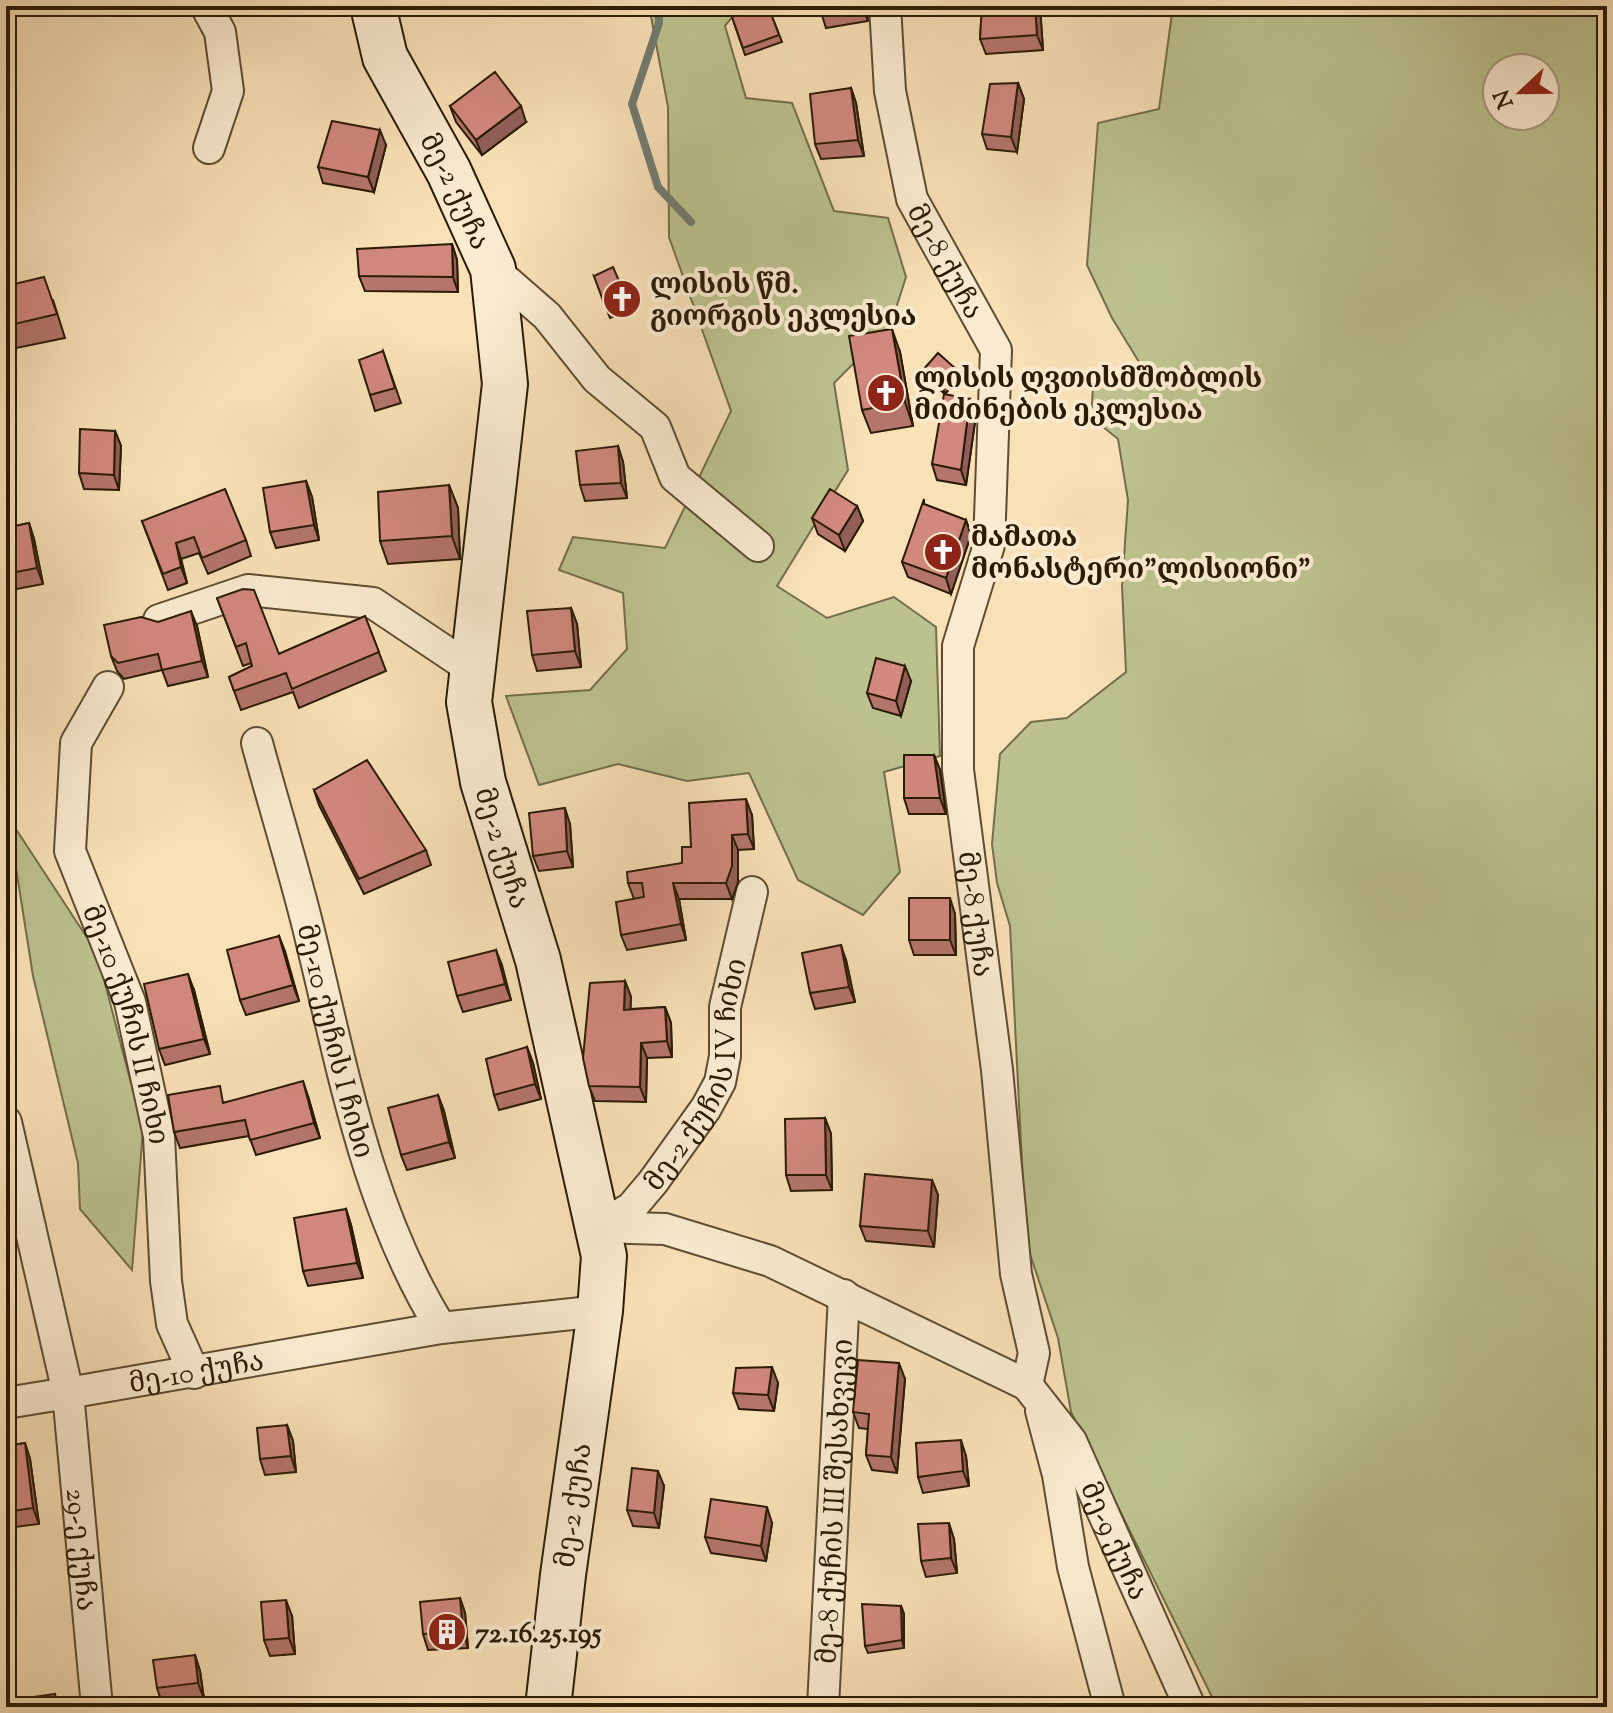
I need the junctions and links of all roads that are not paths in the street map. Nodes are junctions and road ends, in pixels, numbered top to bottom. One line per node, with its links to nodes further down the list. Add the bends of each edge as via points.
1 (206, 6): 4 (street, via 220,32 228,91)
2 (373, 6): 5 (main road, მე-2 ქუჩა, via 385,57 449,172)
3 (885, 6): 19 (street, მე-8 ქუჩა, via 890,91 912,199 996,350 989,545 958,646 958,770 997,1070 1016,1274 1034,1353)
4 (209, 148)
5 (493, 269): 6 (street, via 547,316 597,379 655,427 675,477); 8 (main road, მე-2 ქუჩა, via 505,384)
6 (758, 546)
7 (159, 620): 8 (street, via 248,590 373,603)
8 (473, 670): 13 (main road, მე-2 ქუჩა, via 469,702 483,782 538,960)
9 (108, 687): 17 (street, მე-10 ქუჩის II ჩიხი, via 76,743 70,851 130,1002 159,1136 172,1324)
10 (257, 743): 16 (street, მე-10 ქუჩის I ჩიხი, via 356,1126 413,1283)
11 (752, 892): 13 (street, მე-2 ქუჩის IV ჩიხი, via 725,1007 720,1082 653,1182 631,1208)
12 (6, 1122): 18 (street)
13 (598, 1227): 14 (street, via 665,1229 712,1241); 15 (main road, მე-2 ქუჩა, via 604,1256)
14 (844, 1295): 19 (street); 23 (street, მე-8 ქუჩის III შესახვევი)
15 (600, 1311): 16 (street, მე-10 ქუჩა); 22 (main road, მე-2 ქუჩა)
16 (441, 1328): 17 (street, მე-10 ქუჩა)
17 (194, 1373): 18 (street, მე-10 ქუჩა)
18 (68, 1393): 20 (street, მე-10 ქუჩა); 21 (street, 29-ე ქუჩა)
19 (1033, 1393): 24 (street, via 1058,1475 1073,1567); 25 (street, მე-9 ქუჩა, via 1071,1441)
20 (6, 1403)
21 (97, 1707)
22 (548, 1707)
23 (823, 1707)
24 (1110, 1707)
25 (1190, 1707)

